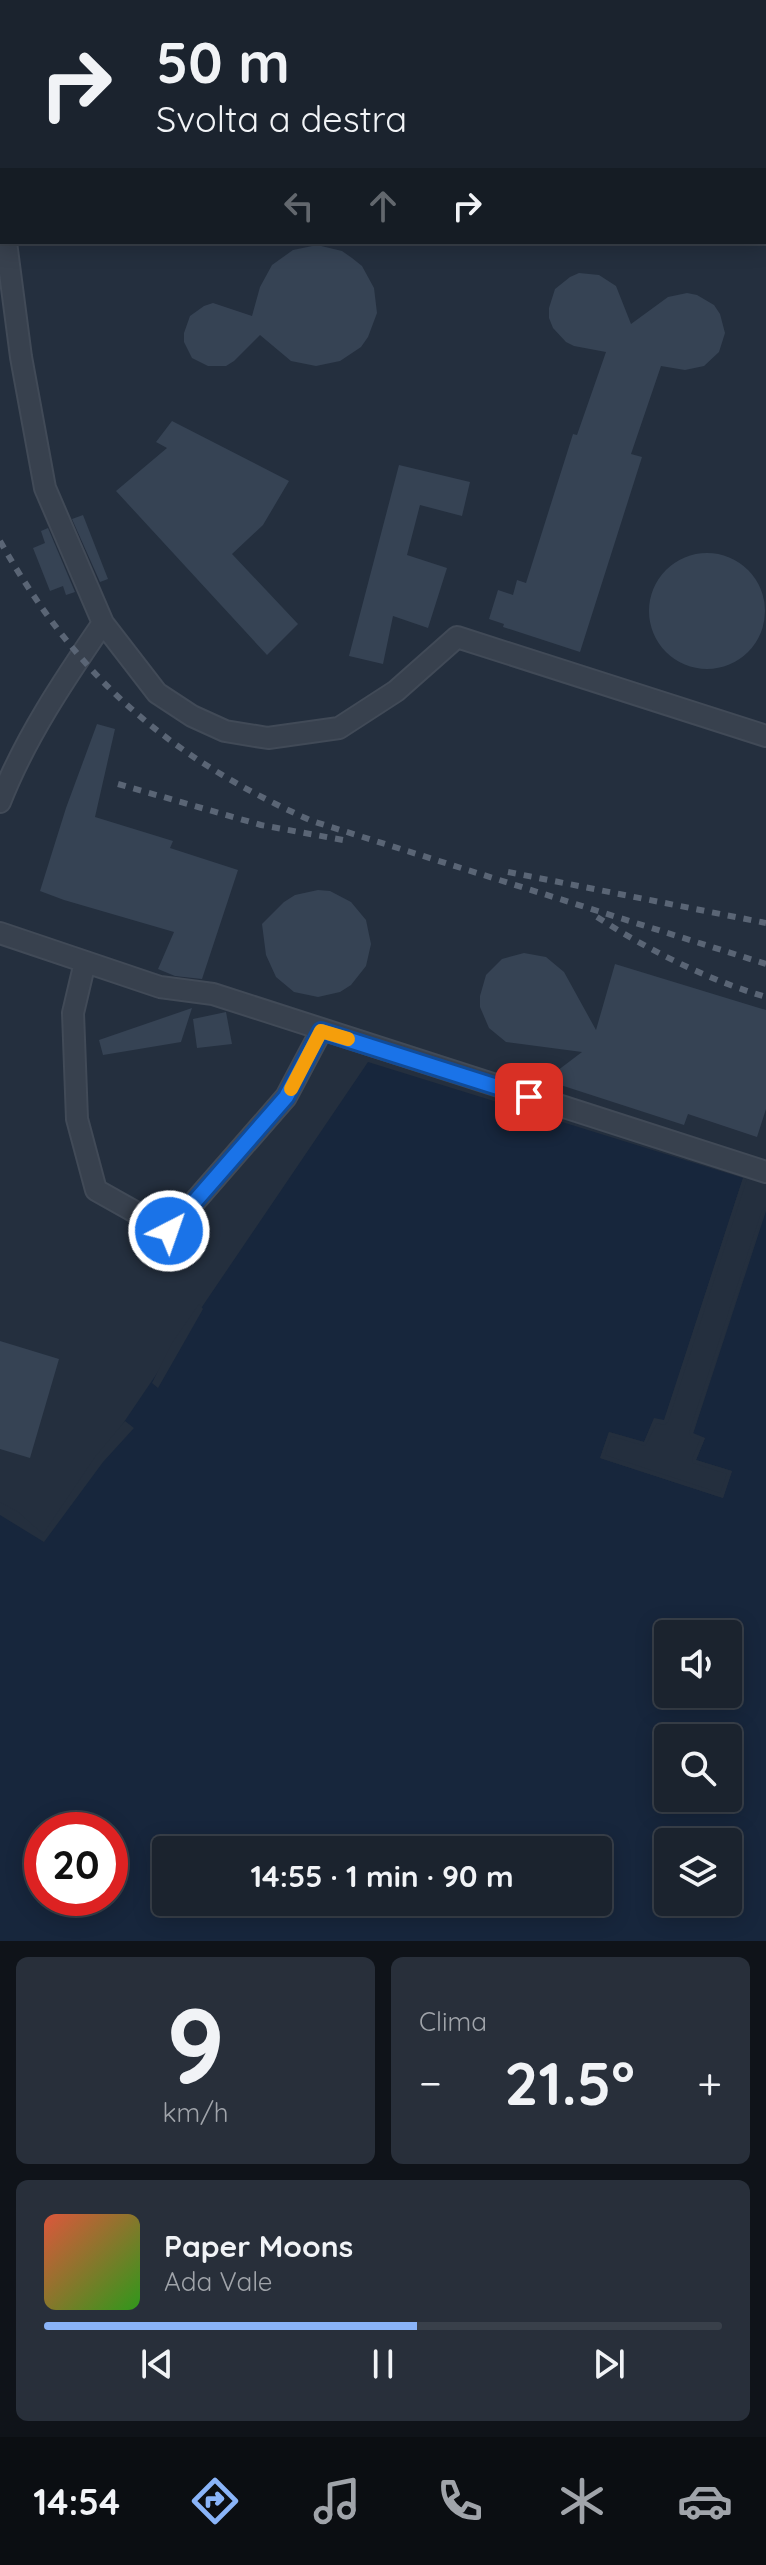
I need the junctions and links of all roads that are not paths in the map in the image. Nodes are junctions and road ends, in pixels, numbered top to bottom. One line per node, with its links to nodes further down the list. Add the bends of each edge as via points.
1 (6, 244): 2 (lane, via 45,488)
2 (103, 623): 3 (lane, via 157,693 225,731 268,738 339,728 396,691 457,637); 4 (lane, via 14,766)
3 (766, 736)
4 (0, 802)
5 (0, 933): 6 (lane)
6 (85, 962): 7 (lane, via 160,987 213,994); 7 (lane, via 73,1013 76,1104 96,1190 169,1231 286,1097)
7 (321, 1031): 8 (lane)
8 (766, 1172)

